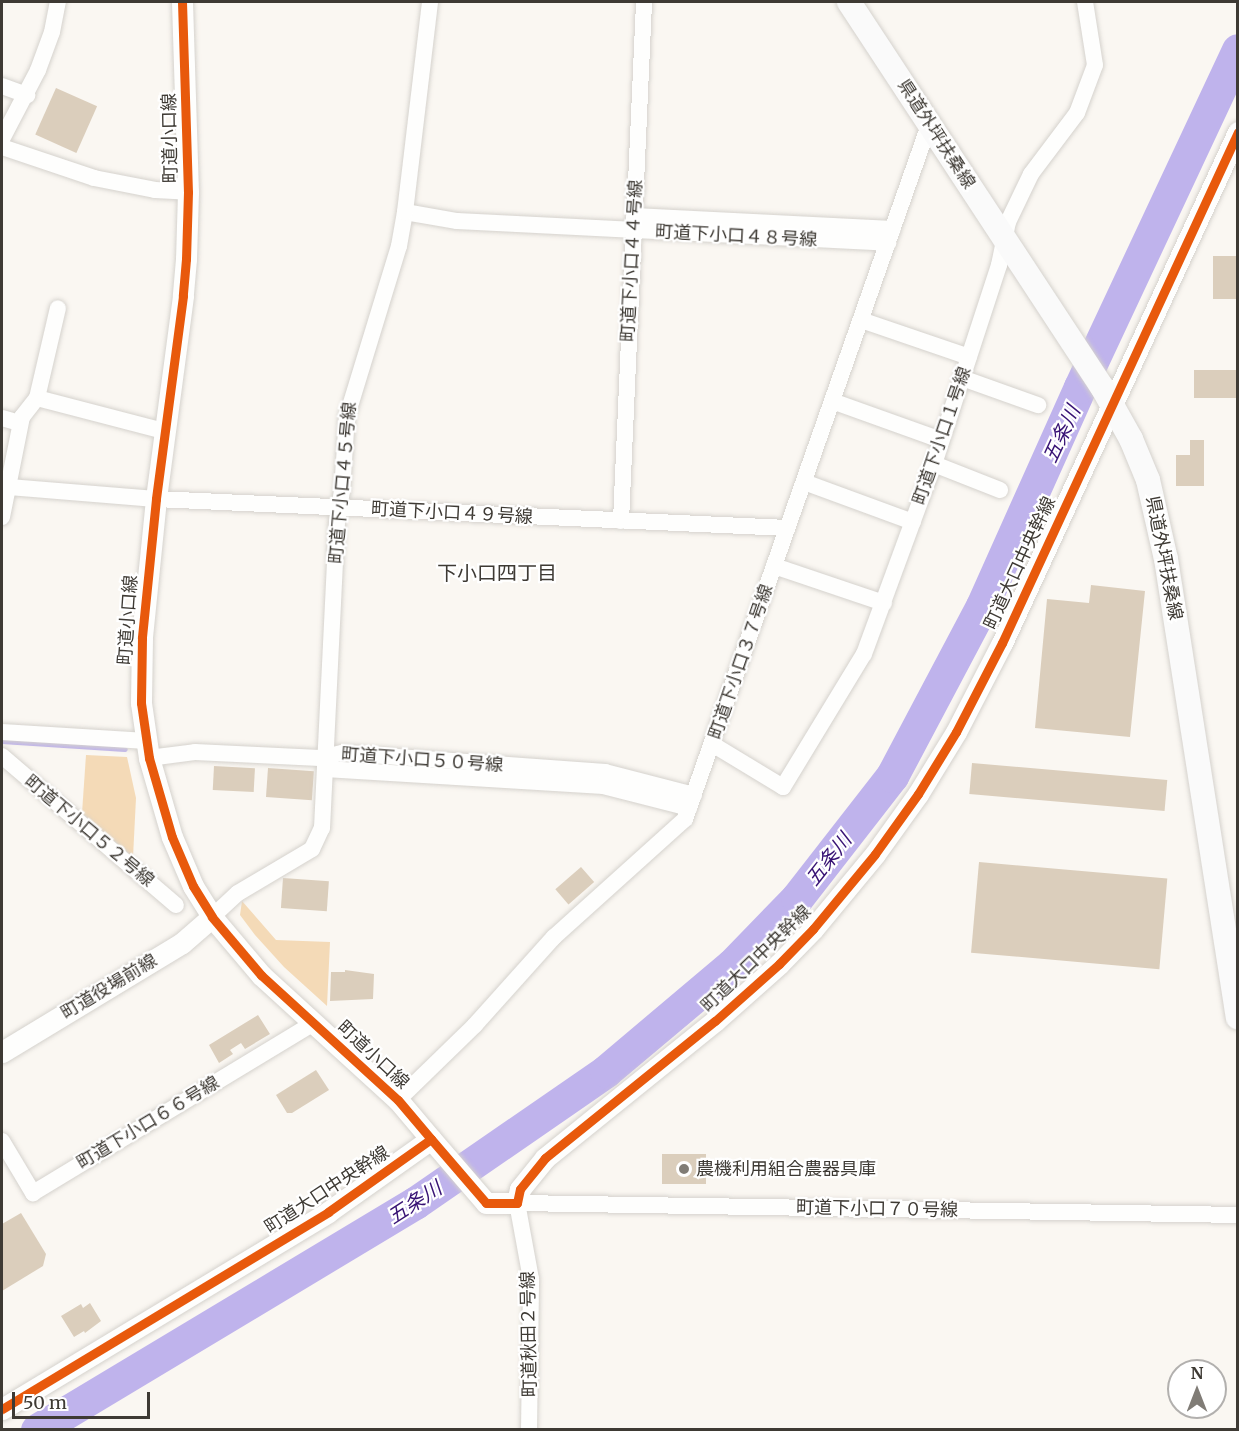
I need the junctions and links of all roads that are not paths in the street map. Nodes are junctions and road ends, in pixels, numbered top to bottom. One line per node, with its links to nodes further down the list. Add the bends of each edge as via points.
1 (58, 2): 8 (street, via 46,51)
2 (182, 2): 13 (street, 町道小口線)
3 (430, 2): 14 (street, 町道下小口４５号線)
4 (644, 2): 15 (street, 町道下小口４４号線)
5 (849, 2): 9 (main road, 県道外坪扶桑線)
6 (1085, 2): 17 (street, 町道下小口１号線, via 1095,65 1077,113 1030,174)
7 (2, 86): 8 (street)
8 (27, 95): 11 (street)
9 (929, 125): 16 (street, 町道下小口３７号線); 17 (main road, 県道外坪扶桑線)
10 (1238, 132): 22 (street, 町道大口中央幹線)
11 (2, 139)
12 (2, 147): 13 (street, via 94,178)
13 (188, 192): 28 (street, 町道小口線, via 183,296)
14 (405, 212): 15 (street, 町道下小口４８号線, via 457,222); 35 (street, 町道下小口４５号線, via 399,246 346,416)
15 (634, 223): 16 (street, 町道下小口４８号線); 37 (street, 町道下小口４４号線)
16 (890, 236): 19 (street, 町道下小口３７号線)
17 (1004, 239): 20 (street, 町道下小口１号線); 22 (main road, 県道外坪扶桑線)
18 (58, 308): 23 (street)
19 (861, 320): 20 (street); 24 (street, 町道下小口３７号線)
20 (969, 357): 21 (street, 町道下小口１号線)
21 (962, 378): 25 (street); 29 (street, 町道下小口１号線)
22 (1106, 395): 50 (main road, 県道外坪扶桑線, via 1140,459 1160,523); 56 (street, 町道大口中央幹線, via 980,687 935,766 875,854 813,929 748,993 545,1158 525,1181)
23 (37, 398): 27 (street); 28 (street)
24 (832, 401): 29 (street); 31 (street, 町道下小口３７号線)
25 (1038, 405)
26 (2, 418): 27 (street)
27 (20, 423): 32 (street)
28 (164, 431): 34 (street, 町道小口線)
29 (942, 440): 30 (street, 町道下小口１号線)
30 (934, 464): 33 (street); 38 (street, 町道下小口１号線)
31 (804, 482): 38 (street); 39 (street, 町道下小口３７号線)
32 (9, 487): 34 (street, 町道下小口４９号線); 36 (street)
33 (1000, 490)
34 (156, 499): 35 (street, 町道下小口４９号線); 44 (street, 町道小口線, via 141,665 141,703)
35 (340, 508): 37 (street, 町道下小口４９号線); 46 (street, 町道下小口４５号線)
36 (2, 517)
37 (621, 521): 39 (street, 町道下小口４９号線)
38 (913, 522): 41 (street, 町道下小口１号線)
39 (787, 528): 40 (street, 町道下小口３７号線)
40 (774, 566): 41 (street); 43 (street, 町道下小口３７号線)
41 (884, 603): 43 (street, 町道下小口１号線, via 864,654 783,787)
42 (2, 732): 44 (street, 町道下小口５０号線)
43 (712, 744): 47 (street, 町道下小口３７号線)
44 (148, 750): 46 (street, 町道下小口５０号線, via 320,758); 49 (street, 町道小口線, via 172,837 193,886)
45 (2, 756): 48 (street, 町道下小口５２号線)
46 (326, 762): 47 (street, via 603,786); 47 (street, 町道下小口５０号線, via 342,753 605,771); 49 (street, 町道下小口４５号線, via 322,828 312,849 238,893)
47 (691, 802): 53 (street, 町道下小口３７号線, via 685,819 554,937 475,1026)
48 (176, 905)
49 (212, 917): 51 (street, 町道小口線, via 261,975); 52 (street, 町道役場前線, via 182,944)
50 (1237, 1009)
51 (314, 1023): 53 (street, 町道小口線); 54 (street, 町道下小口６６号線, via 33,1192)
52 (2, 1052)
53 (398, 1100): 55 (street, 町道小口線)
54 (2, 1141)
55 (437, 1145): 56 (street, via 486,1203); 58 (street, 町道大口中央幹線)
56 (517, 1203): 57 (street, 町道下小口７０号線); 59 (street, 町道秋田２号線, via 531,1280)
57 (1238, 1215)
58 (2, 1409)
59 (529, 1430)

